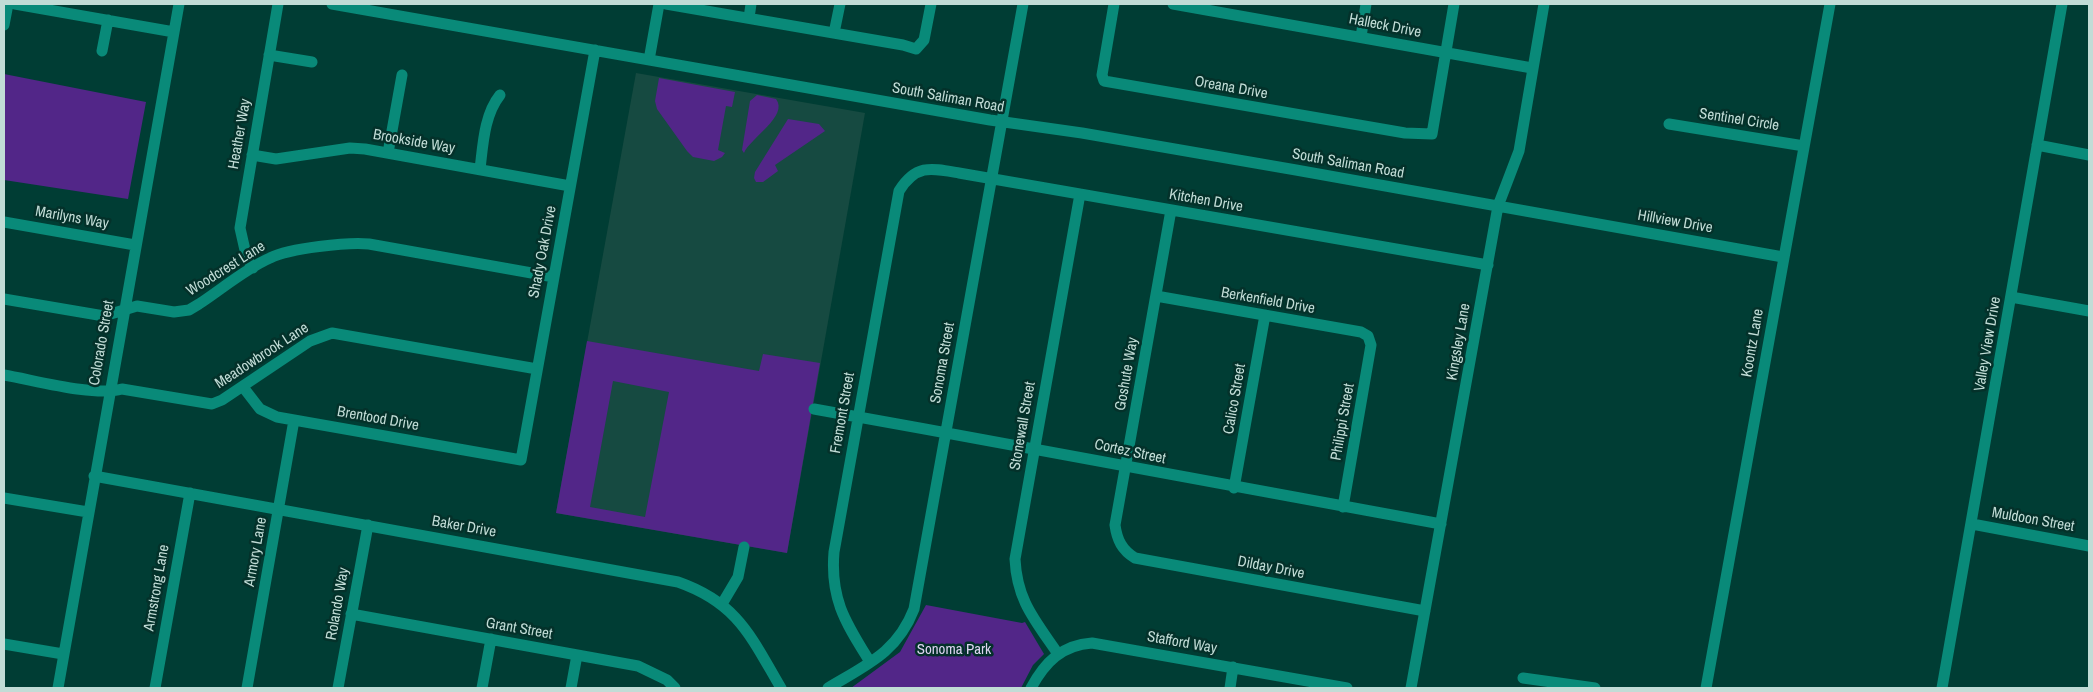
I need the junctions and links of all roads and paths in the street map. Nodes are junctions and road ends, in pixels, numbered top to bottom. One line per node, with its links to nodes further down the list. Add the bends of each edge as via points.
1 (8, 4): 21 (street)
2 (15, 4): 20 (street)
3 (179, 4): 22 (street, Colorado Street)
4 (278, 4): 28 (street, Heather Way)
5 (332, 4): 25 (street, South Saliman Road)
6 (660, 4): 29 (street)
7 (666, 4): 19 (street)
8 (750, 4): 19 (street)
9 (840, 4): 23 (street)
10 (931, 4): 23 (street, via 924,40 916,49)
11 (1023, 4): 34 (street, Sonoma Street)
12 (1114, 4): 27 (street, Oreana Drive, via 1102,75 1104,82 1404,133 1432,134)
13 (1173, 4): 24 (street, Halleck Drive)
14 (1366, 4): 24 (street)
15 (1454, 4): 27 (street)
16 (1544, 4): 31 (street, Kingsley Lane)
17 (1830, 4): 37 (street, Koontz Lane)
18 (2062, 4): 36 (street, Valley View Drive)
19 (749, 18): 23 (street)
20 (108, 20): 22 (street); 26 (street)
21 (4, 25)
22 (174, 32): 50 (street, Colorado Street)
23 (834, 34)
24 (1361, 37): 27 (street, Halleck Drive)
25 (595, 50): 29 (street, South Saliman Road); 44 (street, Shady Oak Drive)
26 (102, 51)
27 (1446, 53): 31 (street, Halleck Drive)
28 (269, 55): 30 (street); 39 (street, Heather Way)
29 (649, 60): 34 (street, South Saliman Road)
30 (312, 62)
31 (1532, 68): 46 (street, Kingsley Lane, via 1520,152)
32 (402, 75): 38 (street)
33 (500, 95): 41 (street, via 492,105)
34 (1002, 122): 43 (street, Sonoma Street); 46 (street, South Saliman Road)
35 (1669, 124): 37 (street, Sentinel Circle)
36 (2037, 145): 40 (street); 56 (street, Valley View Drive)
37 (1804, 146): 51 (street, Koontz Lane)
38 (388, 153): 39 (street, Brookside Way, via 350,148 281,159); 41 (street, Brookside Way)
39 (252, 155): 53 (street, Heather Way, via 240,228 247,259)
40 (2089, 155)
41 (480, 169): 44 (street, Brookside Way)
42 (919, 171): 43 (street, Kitchen Drive, via 931,168); 67 (street, Fremont Street, via 908,178 899,191)
43 (992, 178): 45 (street, Kitchen Drive); 69 (street, Sonoma Street)
44 (570, 186): 54 (street, Shady Oak Drive)
45 (1080, 194): 47 (street, Kitchen Drive); 70 (street, Stonewall Street)
46 (1498, 206): 48 (street, South Saliman Road); 52 (street, Kingsley Lane)
47 (1171, 210): 52 (street, Kitchen Drive); 55 (street, Goshute Way)
48 (1561, 216): 51 (street, Hillview Drive)
49 (4, 222): 50 (street, Marilyns Way)
50 (135, 245): 58 (street, Colorado Street)
51 (1783, 257): 111 (street, Koontz Lane)
52 (1488, 265): 80 (street, Kingsley Lane)
53 (253, 268): 54 (street, Woodcrest Lane, via 277,255 360,243); 58 (street, Woodcrest Lane, via 189,310 174,312 137,306)
54 (554, 277): 62 (street, Shady Oak Drive)
55 (1156, 296): 60 (street, Berkenfield Drive); 72 (street, Goshute Way)
56 (2011, 297): 59 (street); 81 (street, Valley View Drive)
57 (4, 298): 58 (street, Woodcrest Lane, via 100,315)
58 (124, 310): 65 (street, Colorado Street)
59 (2089, 311)
60 (1265, 315): 61 (street, Berkenfield Drive, via 1361,332); 74 (street, Calico Street)
61 (1371, 342): 77 (street, Philippi Street)
62 (537, 369): 64 (street, Meadowbrook Lane, via 332,333 310,341); 71 (street, Shady Oak Drive)
63 (4, 375): 65 (street, Meadowbrook Lane)
64 (243, 387): 65 (street, Meadowbrook Lane, via 212,404 122,389); 68 (street, Brentood Drive, via 265,413)
65 (109, 393): 73 (street, Colorado Street)
66 (814, 409): 67 (street, Cortez Street)
67 (858, 417): 69 (street, Cortez Street); 94 (street, Fremont Street, via 832,573 837,603)
68 (294, 420): 71 (street, Brentood Drive); 78 (street, Armory Lane)
69 (946, 432): 70 (street, Cortez Street); 94 (street, Sonoma Street, via 914,609 901,636)
70 (1034, 449): 72 (street, Cortez Street); 92 (street, Stonewall Street, via 1015,558 1016,579 1026,608)
71 (521, 460)
72 (1125, 467): 74 (street, Cortez Street); 83 (street, Goshute Way, via 1115,525)
73 (94, 476): 75 (street, Baker Drive); 79 (street, Colorado Street)
74 (1234, 488): 77 (street, Cortez Street)
75 (190, 493): 78 (street, Baker Drive); 98 (street, Armstrong Lane)
76 (4, 498): 79 (street)
77 (1343, 507): 80 (street, Cortez Street)
78 (279, 509): 82 (street, Baker Drive); 99 (street, Armory Lane)
79 (88, 512): 91 (street, Colorado Street)
80 (1441, 524): 87 (street, Kingsley Lane)
81 (1972, 524): 84 (street, Muldoon Street); 112 (street, Valley View Drive)
82 (368, 525): 86 (street, Baker Drive, via 678,582 710,595); 88 (street, Rolando Way)
83 (1119, 542): 87 (street, Dilday Drive, via 1135,558)
84 (2089, 546)
85 (744, 547): 86 (street, via 738,577)
86 (722, 604): 104 (street, Baker Drive, via 747,632)
87 (1425, 611): 109 (street, Kingsley Lane)
88 (351, 614): 89 (street, Grant Street); 100 (street, Rolando Way)
89 (491, 639): 93 (street, Grant Street); 101 (street)
90 (4, 644): 91 (street)
91 (63, 654): 97 (street, Colorado Street)
92 (1058, 654): 95 (street, Stafford Way, via 1066,648 1092,643); 106 (street, Stafford Way, via 1039,673)
93 (577, 655): 102 (street); 103 (street, Grant Street, via 638,666 661,676)
94 (870, 662): 105 (street, Sonoma Street)
95 (1233, 667): 107 (street); 108 (street, Stafford Way)
96 (1523, 678): 110 (street)
97 (58, 688)
98 (155, 688)
99 (247, 688)
100 (338, 688)
101 (482, 688)
102 (571, 688)
103 (675, 688)
104 (781, 688)
105 (828, 688)
106 (1031, 688)
107 (1230, 688)
108 (1347, 688)
109 (1411, 688)
110 (1594, 688)
111 (1706, 688)
112 (1942, 688)

